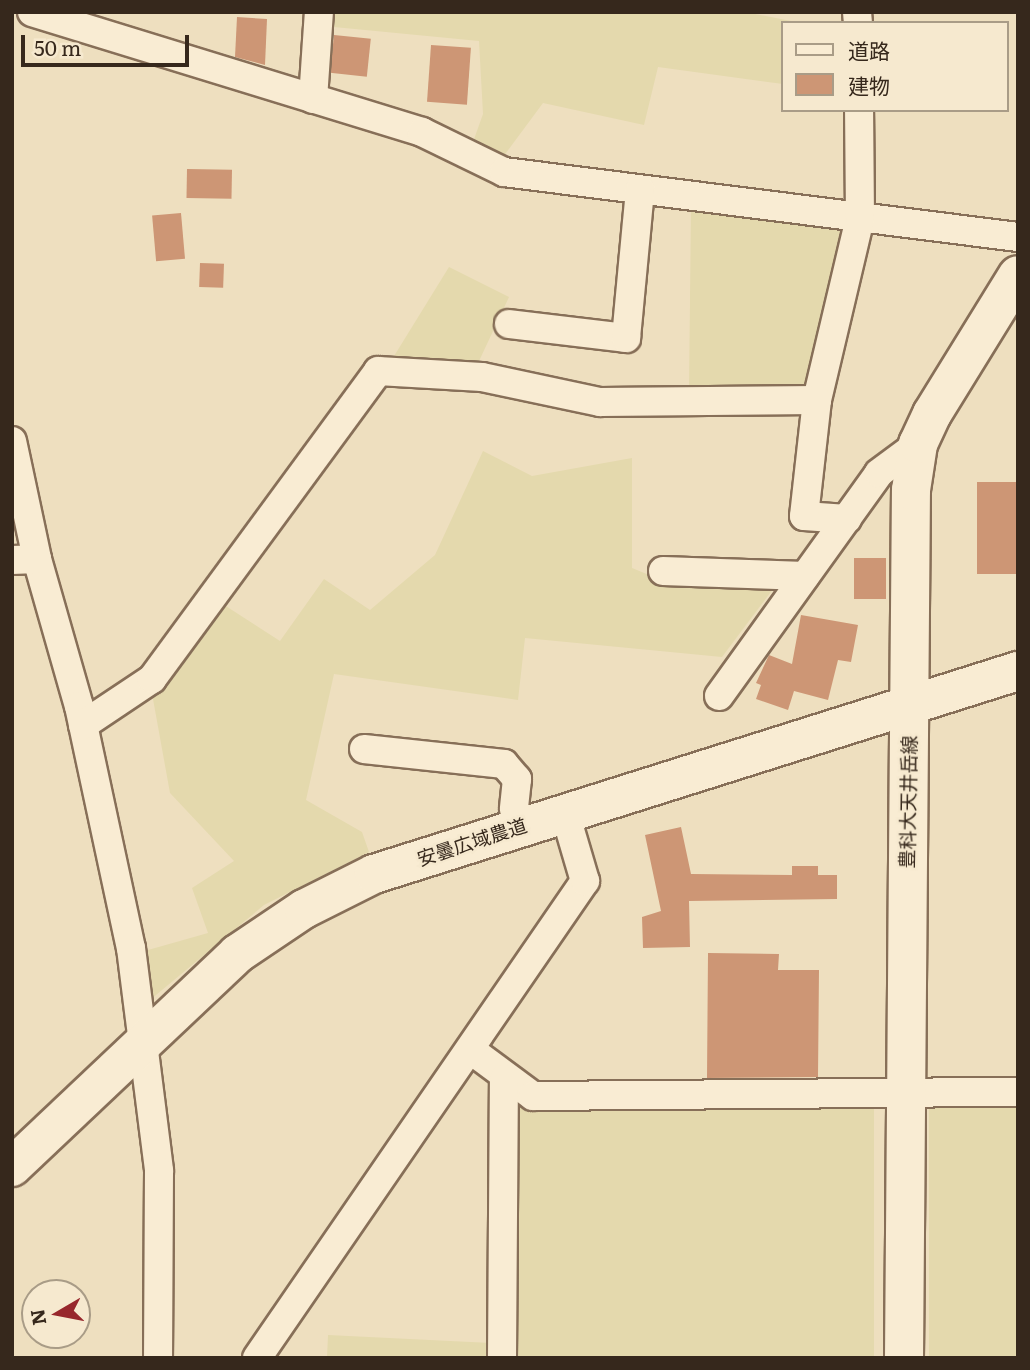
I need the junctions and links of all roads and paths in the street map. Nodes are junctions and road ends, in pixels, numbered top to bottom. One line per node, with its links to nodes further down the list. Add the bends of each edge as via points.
1 (32, 12): 3 (street)
2 (319, 12): 3 (street)
3 (313, 99): 5 (street, via 422,132 504,172)
4 (859, 112): 6 (street)
5 (640, 190): 6 (street); 9 (street, via 626,338)
6 (860, 218): 7 (street); 10 (street)
7 (1018, 237)
8 (1018, 275): 12 (street, 豊科大天井岳線)
9 (509, 324)
10 (817, 400): 13 (street, via 804,516); 20 (street, via 600,402 482,377 378,371 152,679)
11 (12, 442): 14 (street)
12 (918, 444): 13 (street, via 879,473); 19 (street, 豊科大天井岳線, via 907,568)
13 (847, 519): 16 (street)
14 (25, 560): 20 (street)
15 (663, 571): 16 (street)
16 (804, 576): 18 (street)
17 (1018, 671): 19 (street, 安曇広域農道)
18 (719, 696)
19 (909, 707): 23 (street, 安曇広域農道); 27 (street, 豊科大天井岳線)
20 (83, 725): 24 (street)
21 (364, 749): 22 (street, via 504,764 517,779)
22 (514, 809)
23 (565, 813): 24 (street, 安曇広域農道, via 374,874 304,909 237,954); 25 (street, via 584,881)
24 (144, 1038): 29 (street, 安曇広域農道); 30 (street, via 159,1171)
25 (471, 1050): 26 (street); 31 (street)
26 (504, 1079): 27 (street, via 534,1096); 32 (street)
27 (905, 1092): 28 (street); 33 (street, 豊科大天井岳線)
28 (1018, 1092)
29 (12, 1167)
30 (158, 1358)
31 (257, 1358)
32 (502, 1358)
33 (904, 1358)

